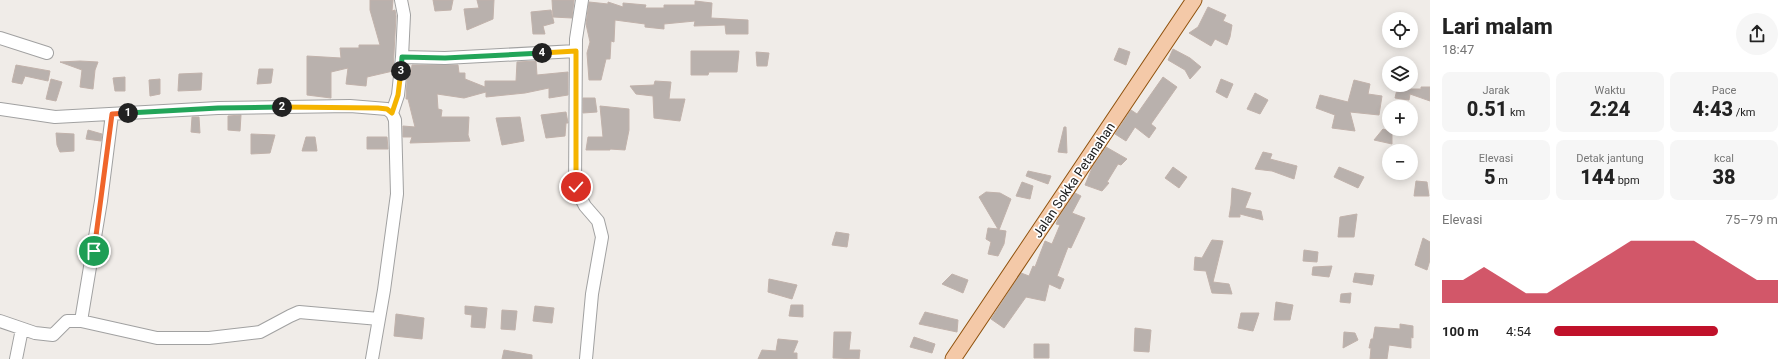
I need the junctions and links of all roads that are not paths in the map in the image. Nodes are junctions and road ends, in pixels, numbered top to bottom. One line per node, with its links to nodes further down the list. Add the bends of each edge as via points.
1 (400, 0): 7 (street, via 404,14)
2 (582, 0): 5 (street)
3 (1194, 0): 18 (main road, Jalan Sokka Petanahan)
4 (0, 38): 6 (street)
5 (576, 51): 7 (street, via 445,58); 17 (street, via 576,187 585,206 598,221 602,237 592,294)
6 (47, 53)
7 (402, 57): 9 (street, via 398,95)
8 (0, 109): 10 (street, via 55,117)
9 (392, 113): 10 (street, via 387,109 342,106 218,108); 11 (street, via 395,120 397,194)
10 (112, 114): 13 (street)
11 (379, 319): 13 (street, via 300,312 260,332 209,338 157,338); 16 (street)
12 (0, 321): 14 (street)
13 (81, 322): 14 (street, via 67,322 53,335)
14 (22, 329): 15 (street)
15 (16, 359)
16 (372, 359)
17 (586, 359)
18 (953, 359)

